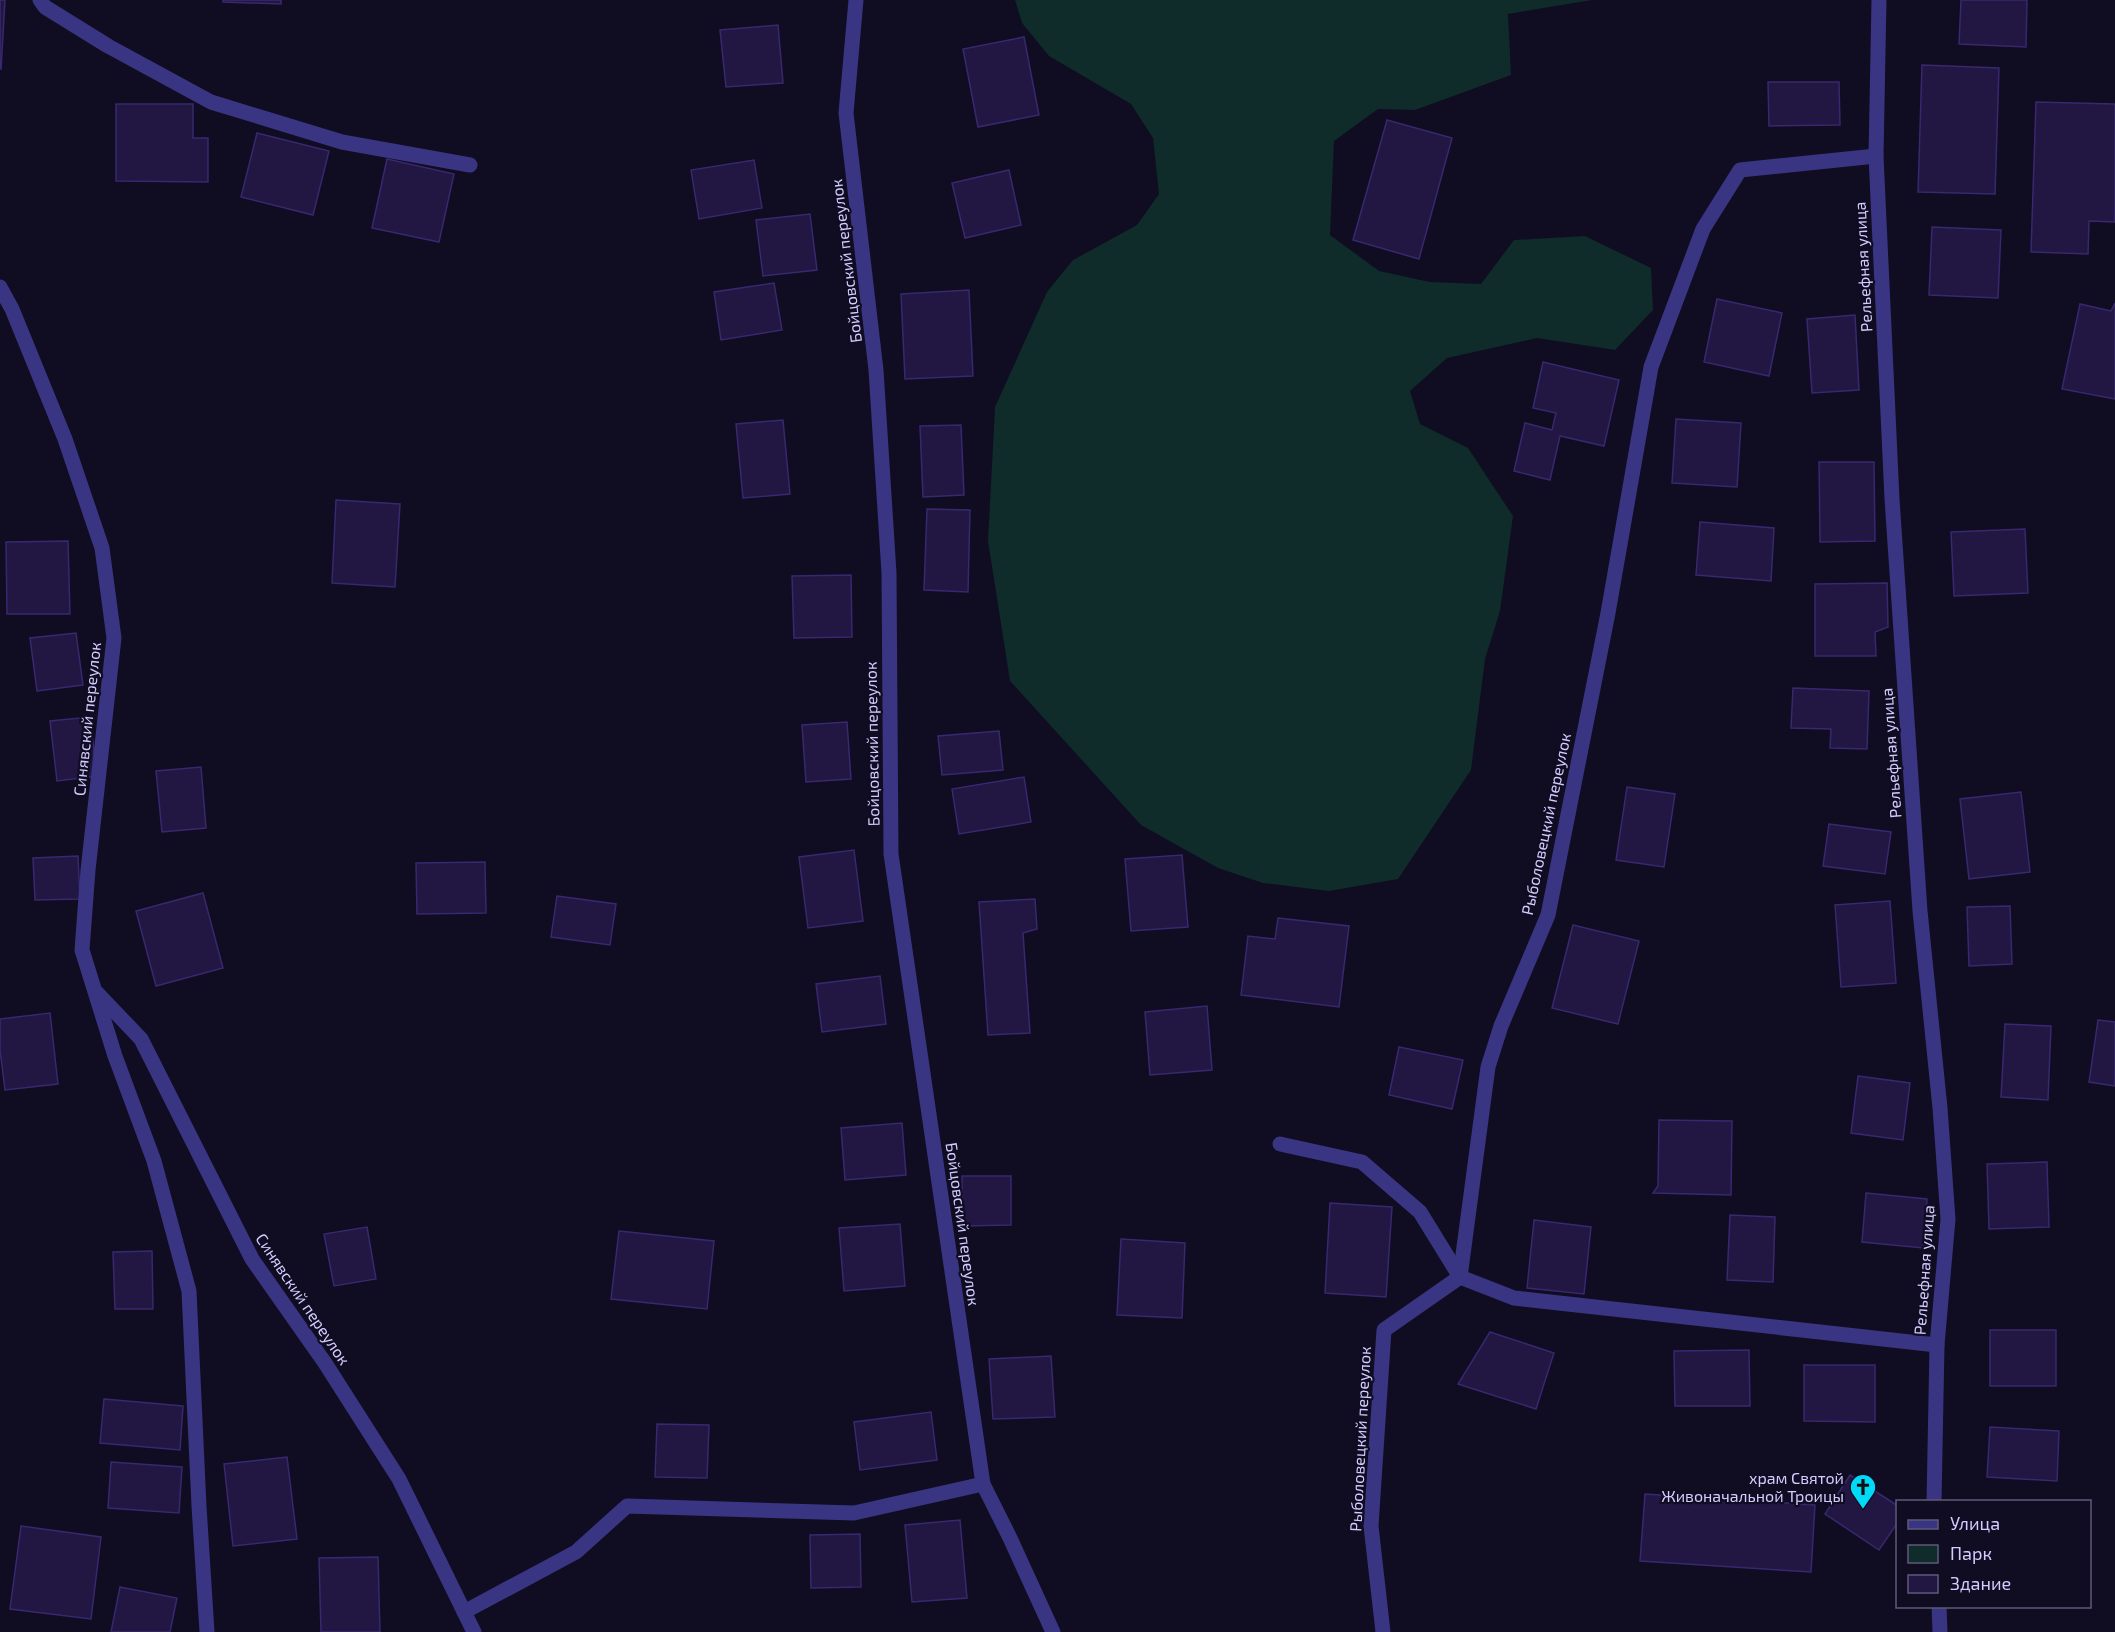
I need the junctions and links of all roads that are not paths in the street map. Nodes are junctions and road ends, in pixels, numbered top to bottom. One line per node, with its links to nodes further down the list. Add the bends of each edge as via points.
1 (40, 0): 5 (street, via 108,46 211,102 342,142)
2 (856, 0): 11 (street, Бойцовский переулок, via 846,112 876,370 888,561 891,854)
3 (1880, 0): 4 (street, Рельефная улица)
4 (1876, 156): 9 (street, Рыболовецкий переулок, via 1740,170 1703,229 1651,367 1608,613 1548,915 1488,1066); 10 (street, Рельефная улица, via 1892,499 1913,816 1948,1219)
5 (470, 165)
6 (0, 288): 7 (street, Синявский переулок, via 65,439 102,548 114,638 82,950)
7 (95, 991): 14 (street, Синявский переулок, via 141,1039 252,1259 399,1479); 15 (street, Синявский переулок, via 154,1161 189,1291)
8 (1280, 1144): 9 (street, via 1362,1162 1420,1212)
9 (1460, 1277): 10 (street, via 1514,1299); 18 (street, Рыболовецкий переулок, via 1384,1330 1371,1526)
10 (1937, 1345): 12 (street, Рельефная улица)
11 (983, 1484): 14 (street, via 854,1513 627,1506 576,1552); 17 (street, Бойцовский переулок)
12 (1934, 1500)
13 (1939, 1608): 19 (street)
14 (464, 1612): 16 (street, Синявский переулок)
15 (207, 1632)
16 (474, 1632)
17 (1053, 1632)
18 (1383, 1632)
19 (1940, 1632)

